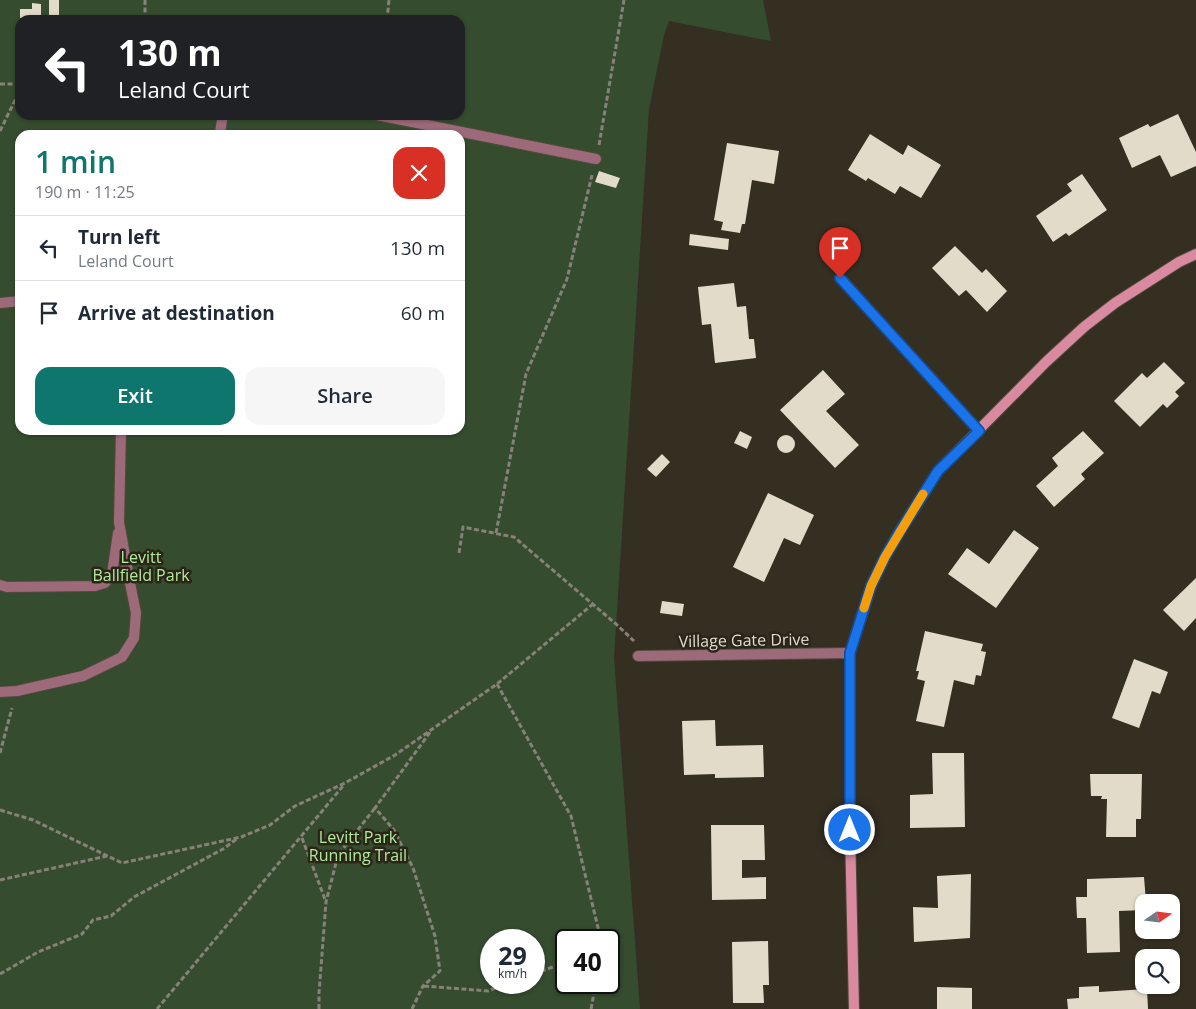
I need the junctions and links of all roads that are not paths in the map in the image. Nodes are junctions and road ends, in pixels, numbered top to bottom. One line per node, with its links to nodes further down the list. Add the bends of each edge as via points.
1 (402, 120): 2 (street)
2 (452, 130)
3 (465, 133): 4 (street)
4 (596, 159)
5 (1196, 254): 9 (street, via 1115,303 1084,327)
6 (840, 278): 9 (street)
7 (15, 302): 8 (street)
8 (0, 303)
9 (979, 431): 13 (street, via 938,471 896,538 871,586)
10 (121, 435): 11 (street)
11 (119, 522): 12 (street, via 112,574 105,583 60,587); 15 (street, via 136,614 134,638 122,657 82,676)
12 (0, 585)
13 (850, 653): 14 (street, Village Gate Drive); 16 (street)
14 (638, 656)
15 (0, 692)
16 (854, 1009)

